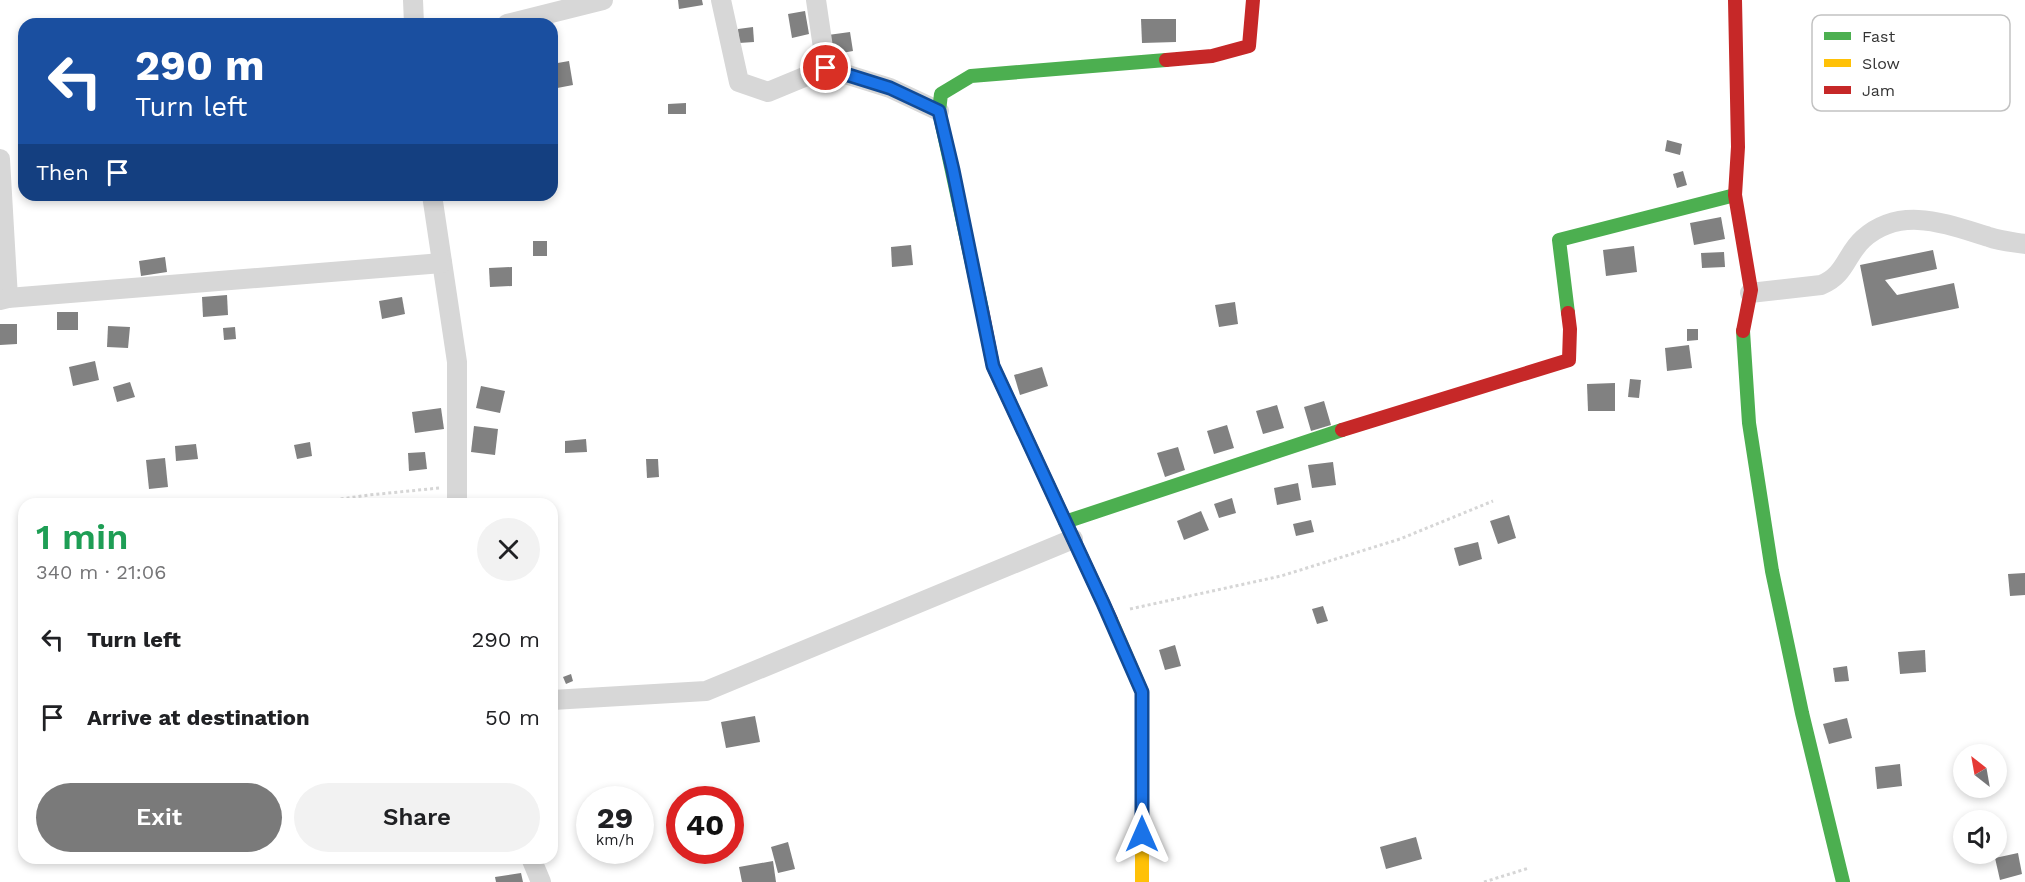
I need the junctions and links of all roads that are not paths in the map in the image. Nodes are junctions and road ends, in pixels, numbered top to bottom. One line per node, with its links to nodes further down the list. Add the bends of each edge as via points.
1 (413, 0): 7 (street)
2 (603, 0): 8 (street)
3 (722, 0): 9 (street, via 739,82 768,92)
4 (816, 0): 9 (street)
5 (1253, 0): 10 (street, via 1249,46 1212,56 971,76 941,94)
6 (1735, 0): 12 (street)
7 (414, 18)
8 (531, 18)
9 (826, 68): 10 (street, via 890,88)
10 (939, 111): 19 (street, via 993,366)
11 (0, 159): 17 (street)
12 (1735, 195): 16 (street); 19 (street, via 1559,240 1570,329 1569,360 1250,458)
13 (433, 201): 15 (street)
14 (2025, 244): 16 (street, via 1919,219 1886,223 1862,240 1831,281)
15 (442, 263): 17 (street); 18 (street, via 457,362)
16 (1750, 293): 24 (street, via 1742,335 1749,423 1772,571)
17 (4, 299)
18 (456, 495)
19 (1069, 530): 20 (street, via 706,691); 23 (street, via 1142,692)
20 (558, 700)
21 (534, 864): 22 (street)
22 (541, 882)
23 (1142, 882)
24 (1843, 882)

